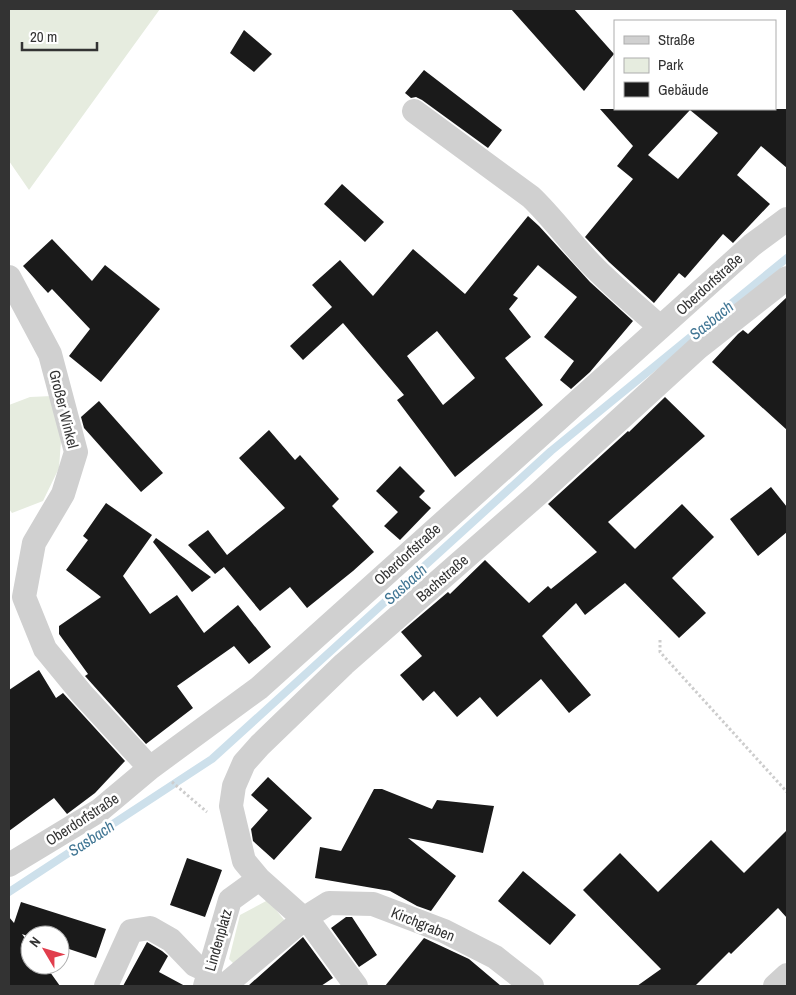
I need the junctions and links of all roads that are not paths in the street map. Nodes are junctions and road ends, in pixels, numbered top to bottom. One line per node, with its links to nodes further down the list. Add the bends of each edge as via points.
1 (414, 111): 5 (street, via 531,197 594,267)
2 (787, 220): 5 (street, Oberdorfstraße, via 752,245)
3 (9, 277): 6 (street, Großer Winkel, via 50,354 76,452 63,494 34,543 24,597 46,649 82,694)
4 (787, 278): 8 (street, Bachstraße, via 699,347 344,664 244,763 234,786 231,806 244,861)
5 (660, 327): 6 (street, Oberdorfstraße, via 259,688)
6 (158, 772): 7 (street, Oberdorfstraße)
7 (9, 865)
8 (259, 879): 9 (street, Bachstraße); 11 (street, Lindenplatz, via 230,900)
9 (305, 918): 11 (street, Lindenplatz); 13 (street, Bachstraße); 14 (street, Kirchgraben, via 329,903 372,904 444,931 495,957)
10 (787, 976): 15 (street)
11 (213, 981): 12 (street, via 171,940 150,928 131,931)
12 (106, 986)
13 (356, 986)
14 (532, 986)
15 (775, 986)

